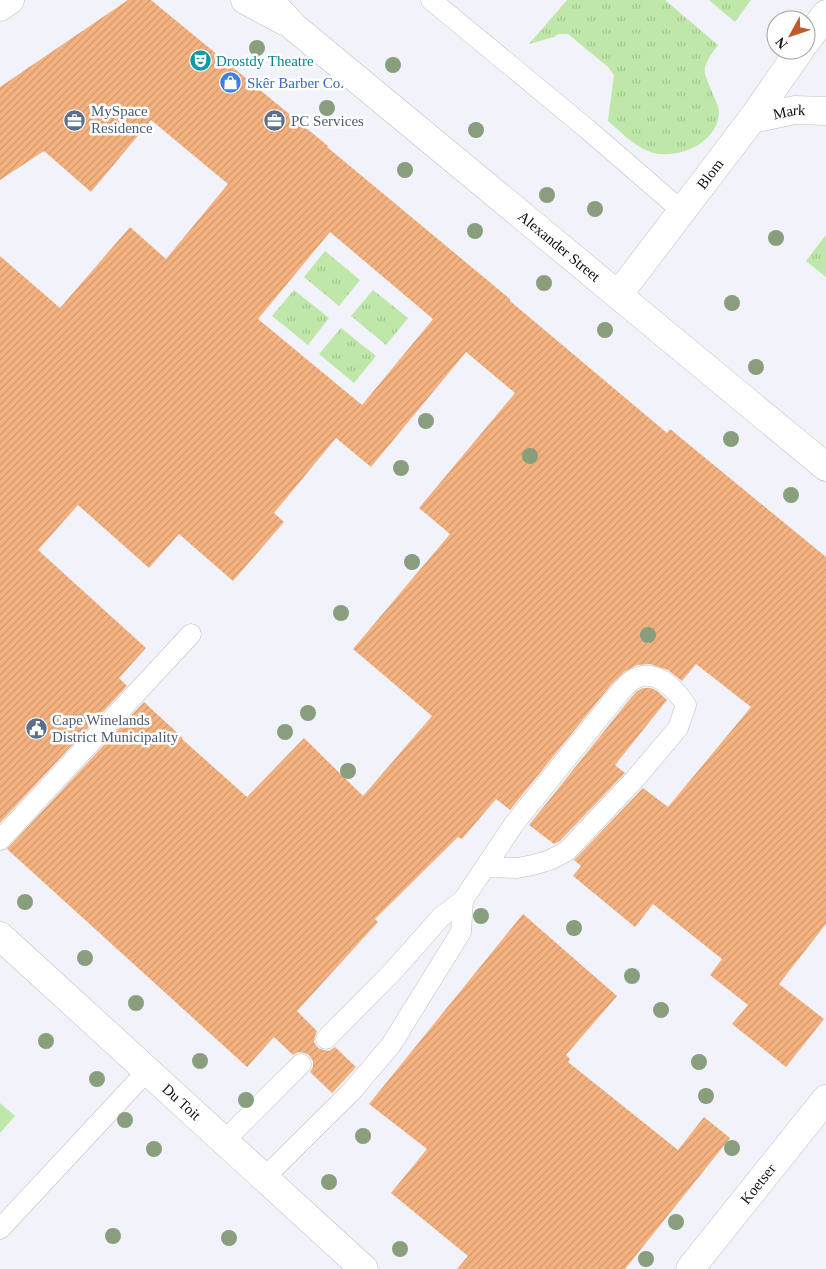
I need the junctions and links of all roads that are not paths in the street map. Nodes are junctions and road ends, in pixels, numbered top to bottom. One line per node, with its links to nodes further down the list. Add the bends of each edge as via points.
1 (10, 0): 5 (street)
2 (245, 0): 7 (street, Alexander Street)
3 (270, 0): 7 (street, Alexander Street)
4 (431, 0): 12 (lane)
5 (0, 7)
6 (826, 14): 8 (street)
7 (294, 27): 13 (street, Alexander Street)
8 (816, 28)
9 (793, 60): 11 (street, Blom)
10 (826, 111): 11 (street, Mark, via 795,110)
11 (752, 119): 12 (street, Blom)
12 (682, 211): 13 (street, Blom)
13 (618, 295): 14 (street, Alexander Street)
14 (826, 467)
15 (191, 634): 16 (lane)
16 (0, 840)
17 (486, 867): 17 (lane, via 514,824 632,680 644,676 664,680 677,691 686,705 678,728 635,779 567,850 550,860 517,868); 18 (lane)
18 (463, 900): 20 (lane, via 441,917); 25 (lane, via 461,932 391,1045 351,1092)
19 (0, 936): 22 (street, Du Toit)
20 (326, 1039)
21 (301, 1064): 24 (lane)
22 (147, 1071): 24 (street, Du Toit); 26 (lane)
23 (826, 1099): 28 (street, Koetser)
24 (224, 1141): 25 (street, Du Toit)
25 (264, 1178): 27 (street, Du Toit)
26 (0, 1230)
27 (364, 1269)
28 (690, 1269)

